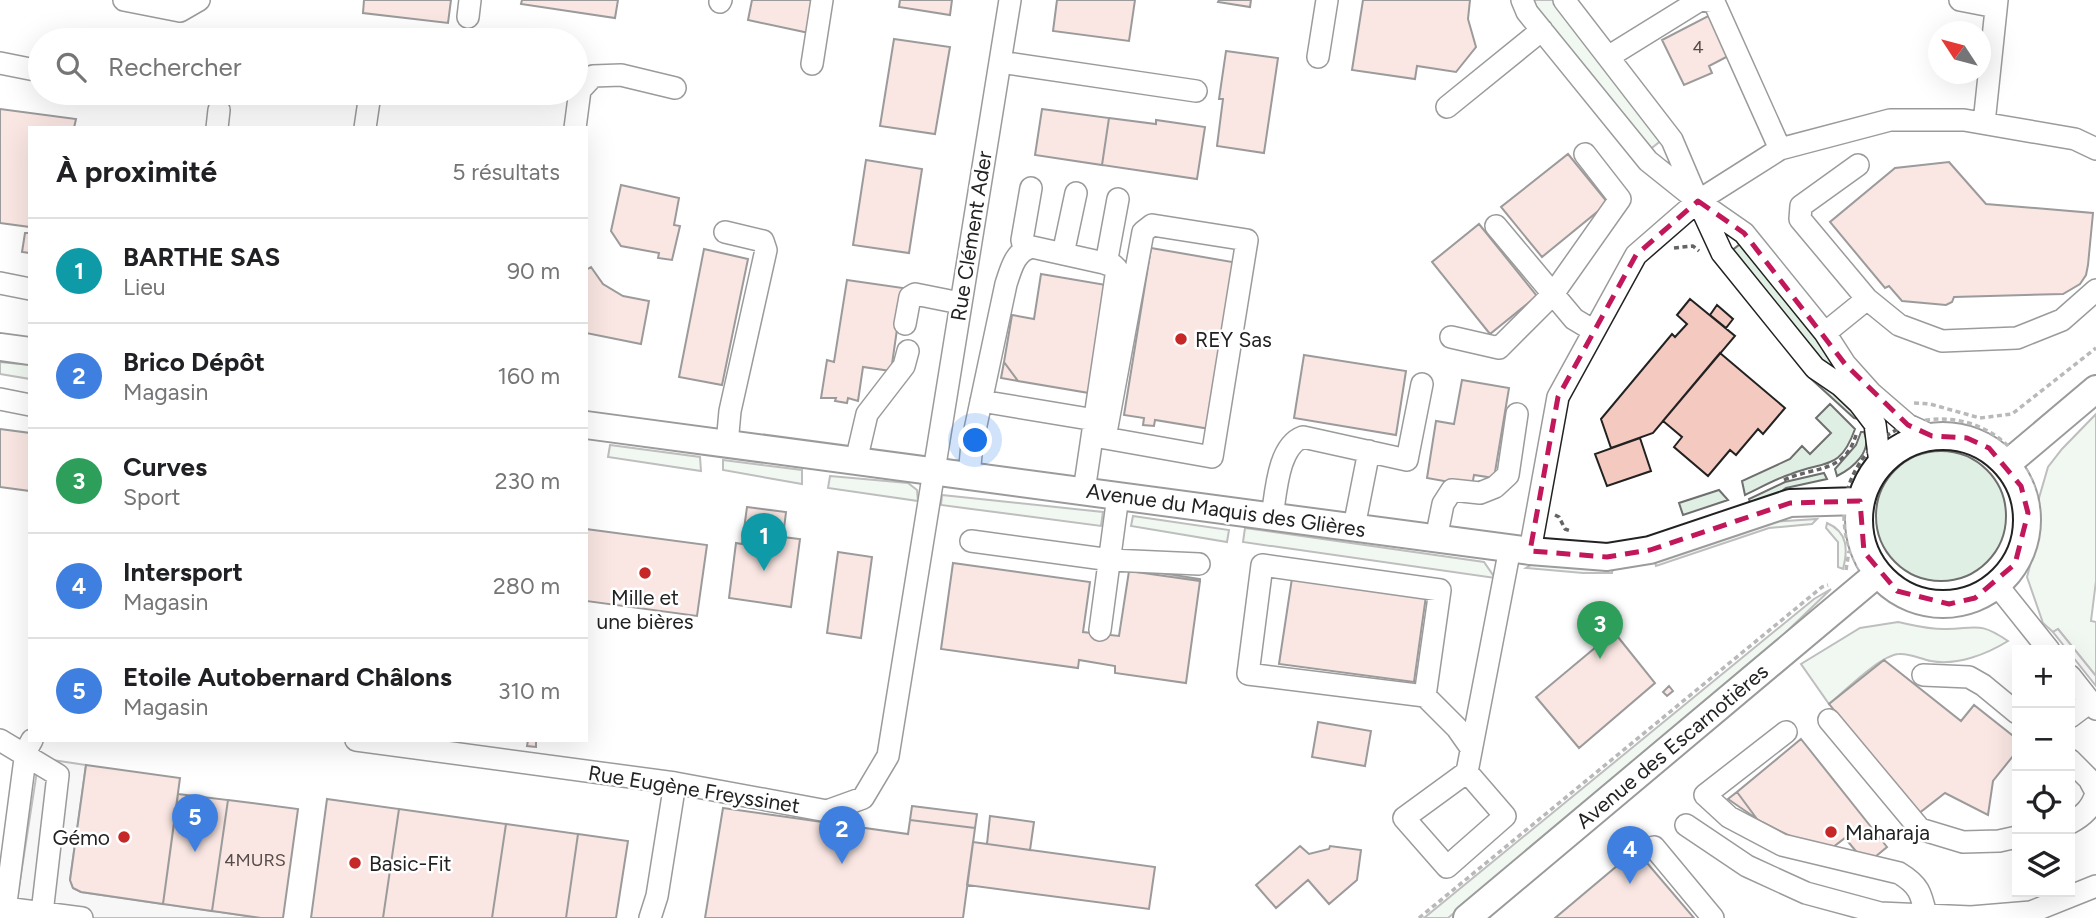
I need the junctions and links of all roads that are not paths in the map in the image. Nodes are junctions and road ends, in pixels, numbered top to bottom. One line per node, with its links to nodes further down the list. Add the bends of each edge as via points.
1 (124, 0): 2 (street, via 180,11)
2 (199, 0)
3 (822, 0): 16 (street)
4 (1010, 0): 14 (street, Rue Clément Ader)
5 (1327, 0): 12 (street)
6 (1522, 0): 11 (street)
7 (1564, 0): 13 (street)
8 (1701, 0): 13 (street); 27 (street, via 1714,2)
9 (1960, 0): 10 (street)
10 (1997, 4): 24 (street)
11 (1542, 30): 23 (street); 34 (street, via 1648,161)
12 (1318, 57)
13 (1608, 57): 34 (street, via 1672,140)
14 (1000, 62): 20 (street); 45 (street, Rue Clément Ader)
15 (0, 63): 17 (street)
16 (812, 64)
17 (28, 69)
18 (588, 81): 19 (street, via 593,76 621,75)
19 (675, 88)
20 (1196, 91)
21 (368, 105): 25 (street)
22 (578, 105): 26 (street)
23 (1447, 107)
24 (1984, 123): 27 (street, via 1890,120); 28 (street, via 2075,139)
25 (365, 126)
26 (575, 126)
27 (1780, 149): 34 (street)
28 (2096, 149)
29 (1585, 155): 43 (street, via 1620,200)
30 (1858, 165): 44 (street, via 1801,206 1800,219)
31 (1031, 188): 37 (street, via 1021,240)
32 (1076, 193): 38 (street)
33 (1118, 199): 39 (street)
34 (1698, 201): 47 (street, via 1636,255); 48 (street, via 1744,233); 61 (street, via 1722,253 1815,368 1859,402)
35 (1496, 226): 43 (street)
36 (725, 232): 63 (street, via 763,241 766,250 730,411)
37 (1024, 249): 38 (street); 56 (street, via 1006,284)
38 (1063, 254): 39 (street)
39 (1106, 264): 60 (street, via 1117,269)
40 (0, 283): 41 (street)
41 (28, 289)
42 (2096, 289): 44 (street, via 2062,320 2017,338 1942,341 1899,325)
43 (1553, 294): 47 (street, via 1574,319); 49 (street, via 1499,348)
44 (1867, 299): 48 (street)
45 (960, 303): 46 (street, via 915,294 910,297); 67 (street, Rue Clément Ader)
46 (905, 324)
47 (1594, 331): 76 (street, via 1558,397)
48 (1825, 333): 61 (street)
49 (1451, 337)
50 (0, 347): 51 (main road)
51 (28, 351)
52 (908, 351): 66 (street, via 904,366 867,414)
53 (1422, 384): 64 (street, via 1407,460)
54 (2096, 389): 65 (main road)
55 (0, 399): 57 (street)
56 (981, 401): 60 (street); 68 (street)
57 (28, 405)
58 (1517, 414): 74 (street, via 1508,475 1480,493 1452,490 1443,504)
59 (588, 425): 63 (main road, Avenue du Maquis des Glières)
60 (1097, 431): 60 (street, via 1212,457 1247,240 1152,225 1143,232); 69 (street)
61 (1876, 434): 62 (street, via 1908,425); 62 (main road, via 1904,445); 71 (main road, via 1868,481)
62 (1932, 436): 65 (main road, via 1967,438)
63 (727, 444): 66 (main road, Avenue du Maquis des Glières)
64 (1369, 451): 72 (street, via 1303,437 1294,440 1285,452); 73 (street)
65 (2012, 459): 80 (main road, via 2028,513 2026,539)
66 (856, 461): 67 (main road, Avenue du Maquis des Glières)
67 (933, 471): 68 (main road, Avenue du Maquis des Glières); 97 (street, Rue Eugène Freyssinet, via 888,756 863,798 827,811)
68 (969, 476): 69 (main road, Avenue du Maquis des Glières)
69 (1084, 491): 70 (main road, Avenue du Maquis des Glières)
70 (1118, 496): 72 (main road, Avenue du Maquis des Glières); 77 (street)
71 (1853, 501): 76 (main road, Avenue du Maquis des Glières, via 1790,503 1650,550 1607,557); 79 (main road, via 1864,552)
72 (1272, 517): 73 (main road, Avenue du Maquis des Glières)
73 (1354, 527): 74 (main road, Avenue du Maquis des Glières)
74 (1436, 538): 76 (main road, Avenue du Maquis des Glières)
75 (971, 541): 77 (street)
76 (1520, 550): 93 (street)
77 (1111, 560): 78 (street); 81 (street)
78 (1199, 564)
79 (1863, 576): 80 (main road, via 1922,602 1949,604); 110 (main road, Avenue des Escarnotières)
80 (2000, 589): 82 (street)
81 (1100, 630)
82 (2045, 645)
83 (1923, 676): 87 (street, via 1969,677)
84 (2075, 682): 86 (street)
85 (1425, 696): 85 (street, via 1440,590 1262,565 1248,674); 93 (street)
86 (2093, 705): 88 (street)
87 (2012, 709)
88 (2075, 714)
89 (1829, 720): 101 (street, via 1920,829 1962,842)
90 (1786, 732): 107 (street, via 1705,795 1729,817 1782,845 1899,873 1922,894)
91 (0, 740): 94 (street)
92 (371, 742): 97 (street, Rue Eugène Freyssinet)
93 (1471, 748): 96 (street)
94 (28, 749): 104 (street); 105 (street, via 58,775)
95 (2075, 765): 98 (street)
96 (1466, 772): 96 (street, via 1506,816 1447,867 1404,818)
97 (675, 783): 109 (street)
98 (2096, 793): 99 (street, via 2093,804)
99 (2075, 820)
100 (1686, 825): 107 (street, via 1746,866 1806,893 1880,913)
101 (2012, 838)
102 (1654, 848): 111 (street)
103 (2096, 886): 106 (street)
104 (4, 902): 105 (street)
105 (42, 913): 108 (street)
106 (2036, 914): 107 (street)
107 (1912, 916)
108 (82, 918)
109 (650, 918)
110 (1467, 918)
111 (1713, 918)

